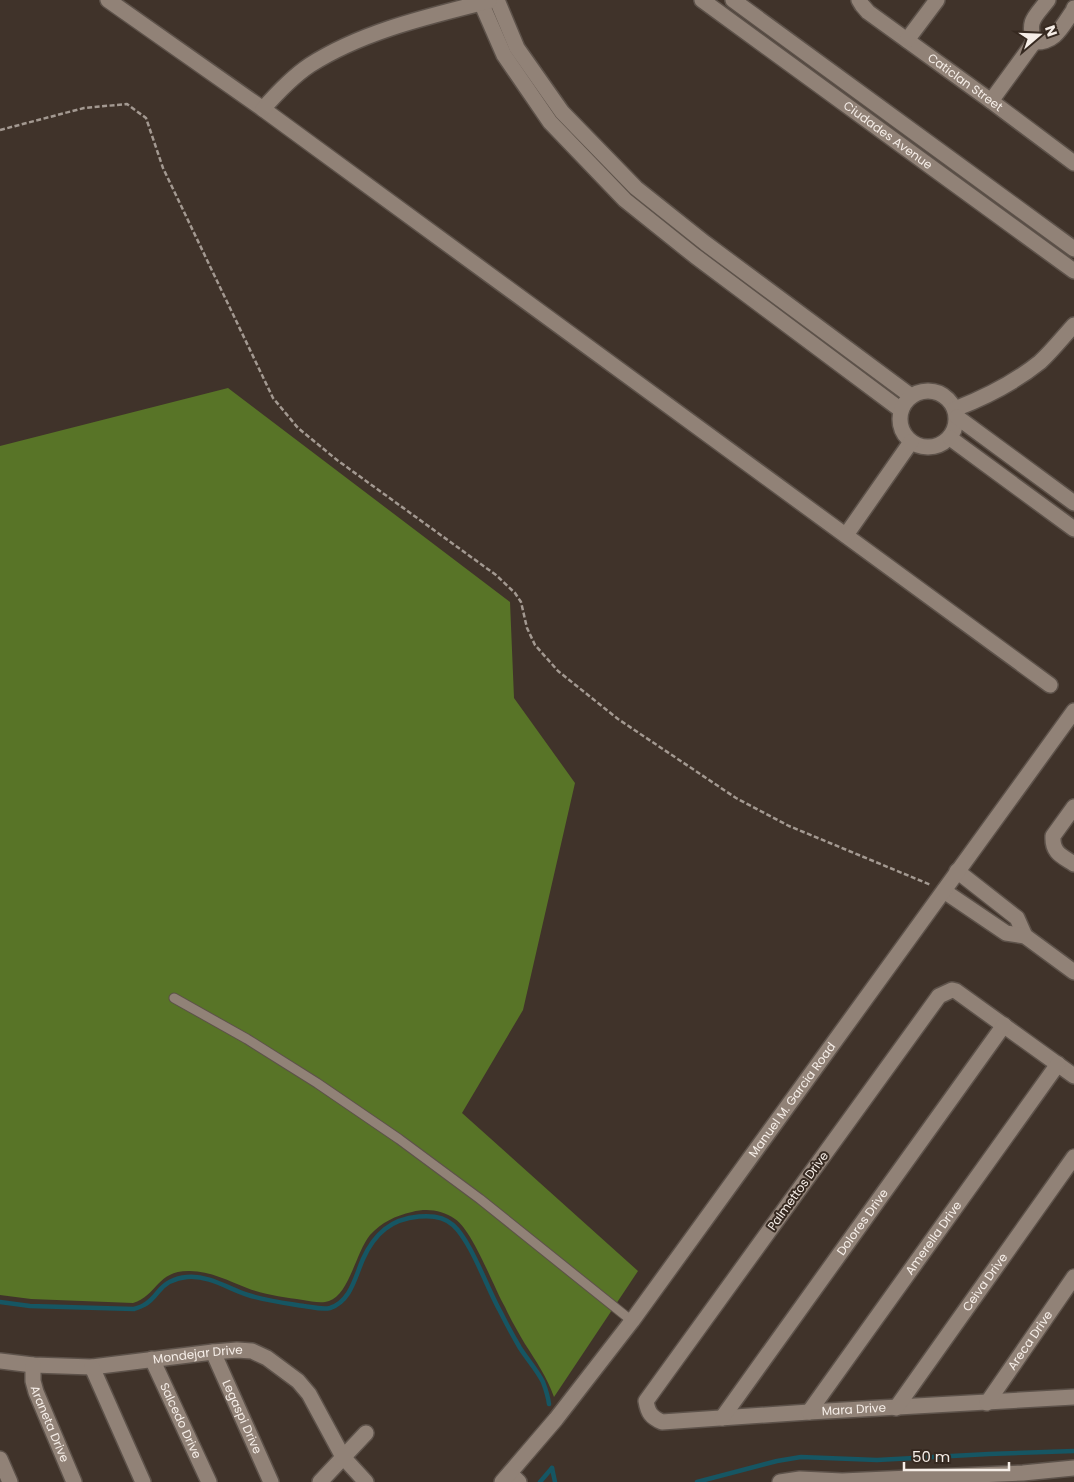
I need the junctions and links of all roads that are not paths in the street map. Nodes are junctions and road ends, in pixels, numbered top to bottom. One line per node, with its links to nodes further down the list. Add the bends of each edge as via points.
1 (108, 0): 14 (street)
2 (497, 0): 16 (street, via 517,48 562,112 636,188)
3 (702, 0): 19 (street, Ciudades Avenue)
4 (733, 0): 18 (street, Ciudades Avenue)
5 (859, 0): 11 (street, Caticlan Street, via 868,12)
6 (936, 0): 11 (street)
7 (1048, 0): 12 (street, via 1031,22)
8 (1073, 0): 10 (street)
9 (484, 1): 14 (street, via 394,26 344,46 310,65); 17 (street, via 504,55 550,122 625,200)
10 (1074, 6): 12 (street, via 1054,37)
11 (907, 40): 13 (street, Caticlan Street)
12 (1034, 42): 13 (street)
13 (991, 101): 15 (street, Caticlan Street)
14 (263, 109): 28 (street)
15 (1074, 163)
16 (677, 221): 17 (street); 21 (street)
17 (667, 234): 22 (street)
18 (1074, 249)
19 (1074, 271)
20 (1074, 325): 23 (street, via 1041,360 1017,379)
21 (910, 396): 22 (street); 23 (street, via 923,390 936,391 948,398)
22 (901, 410): 25 (street, via 900,424)
23 (956, 413): 24 (street, via 956,424); 26 (street)
24 (950, 438): 25 (street, via 931,447); 27 (street)
25 (911, 442): 28 (street)
26 (1074, 503)
27 (1074, 528)
28 (846, 535): 29 (street)
29 (1050, 685)
30 (1074, 711): 33 (street, Manuel M. Garcia Road)
31 (1074, 807): 32 (street, via 1053,836 1056,852)
32 (1074, 864)
33 (957, 871): 34 (street, Manuel M. Garcia Road); 35 (street, via 1018,918)
34 (944, 891): 35 (street, via 1006,933); 43 (street, Manuel M. Garcia Road)
35 (1025, 936): 36 (street)
36 (1074, 972)
37 (174, 998): 43 (lane, via 317,1083 399,1140 480,1199)
38 (1004, 1025): 39 (street); 50 (street, Palmettos Drive, via 956,991 939,996); 54 (street, Dolores Drive)
39 (1058, 1064): 40 (street); 53 (street, Amerella Drive)
40 (1074, 1076)
41 (1074, 1157): 52 (street, Ceiva Drive)
42 (1071, 1286): 51 (street, Areca Drive)
43 (632, 1321): 60 (street, Manuel M. Garcia Road)
44 (213, 1352): 45 (street, Mondejar Drive); 56 (street, Mondejar Drive, via 252,1351 282,1368 309,1394); 66 (street, Legaspi Drive)
45 (152, 1359): 48 (street, Mondejar Drive); 65 (street, Salcedo Drive)
46 (0, 1361): 47 (street, Mondejar Drive)
47 (33, 1365): 48 (street, Mondejar Drive); 63 (street, Araneta Drive, via 36,1392)
48 (92, 1367): 64 (street)
49 (1074, 1397): 51 (street, Mara Drive)
50 (646, 1401): 54 (street, Mara Drive, via 651,1416 662,1422)
51 (987, 1402): 52 (street, Mara Drive)
52 (896, 1408): 53 (street, Mara Drive)
53 (809, 1412): 54 (street, Mara Drive)
54 (722, 1418)
55 (366, 1433): 56 (street)
56 (343, 1457): 67 (street); 68 (street, Mondejar Drive)
57 (0, 1459): 62 (street)
58 (1074, 1468): 59 (street)
59 (1021, 1478): 61 (street)
60 (510, 1479)
61 (842, 1481): 69 (street, via 800,1479)
62 (10, 1482)
63 (74, 1482)
64 (143, 1482)
65 (209, 1482)
66 (271, 1482)
67 (320, 1482)
68 (366, 1482)
69 (780, 1482)

